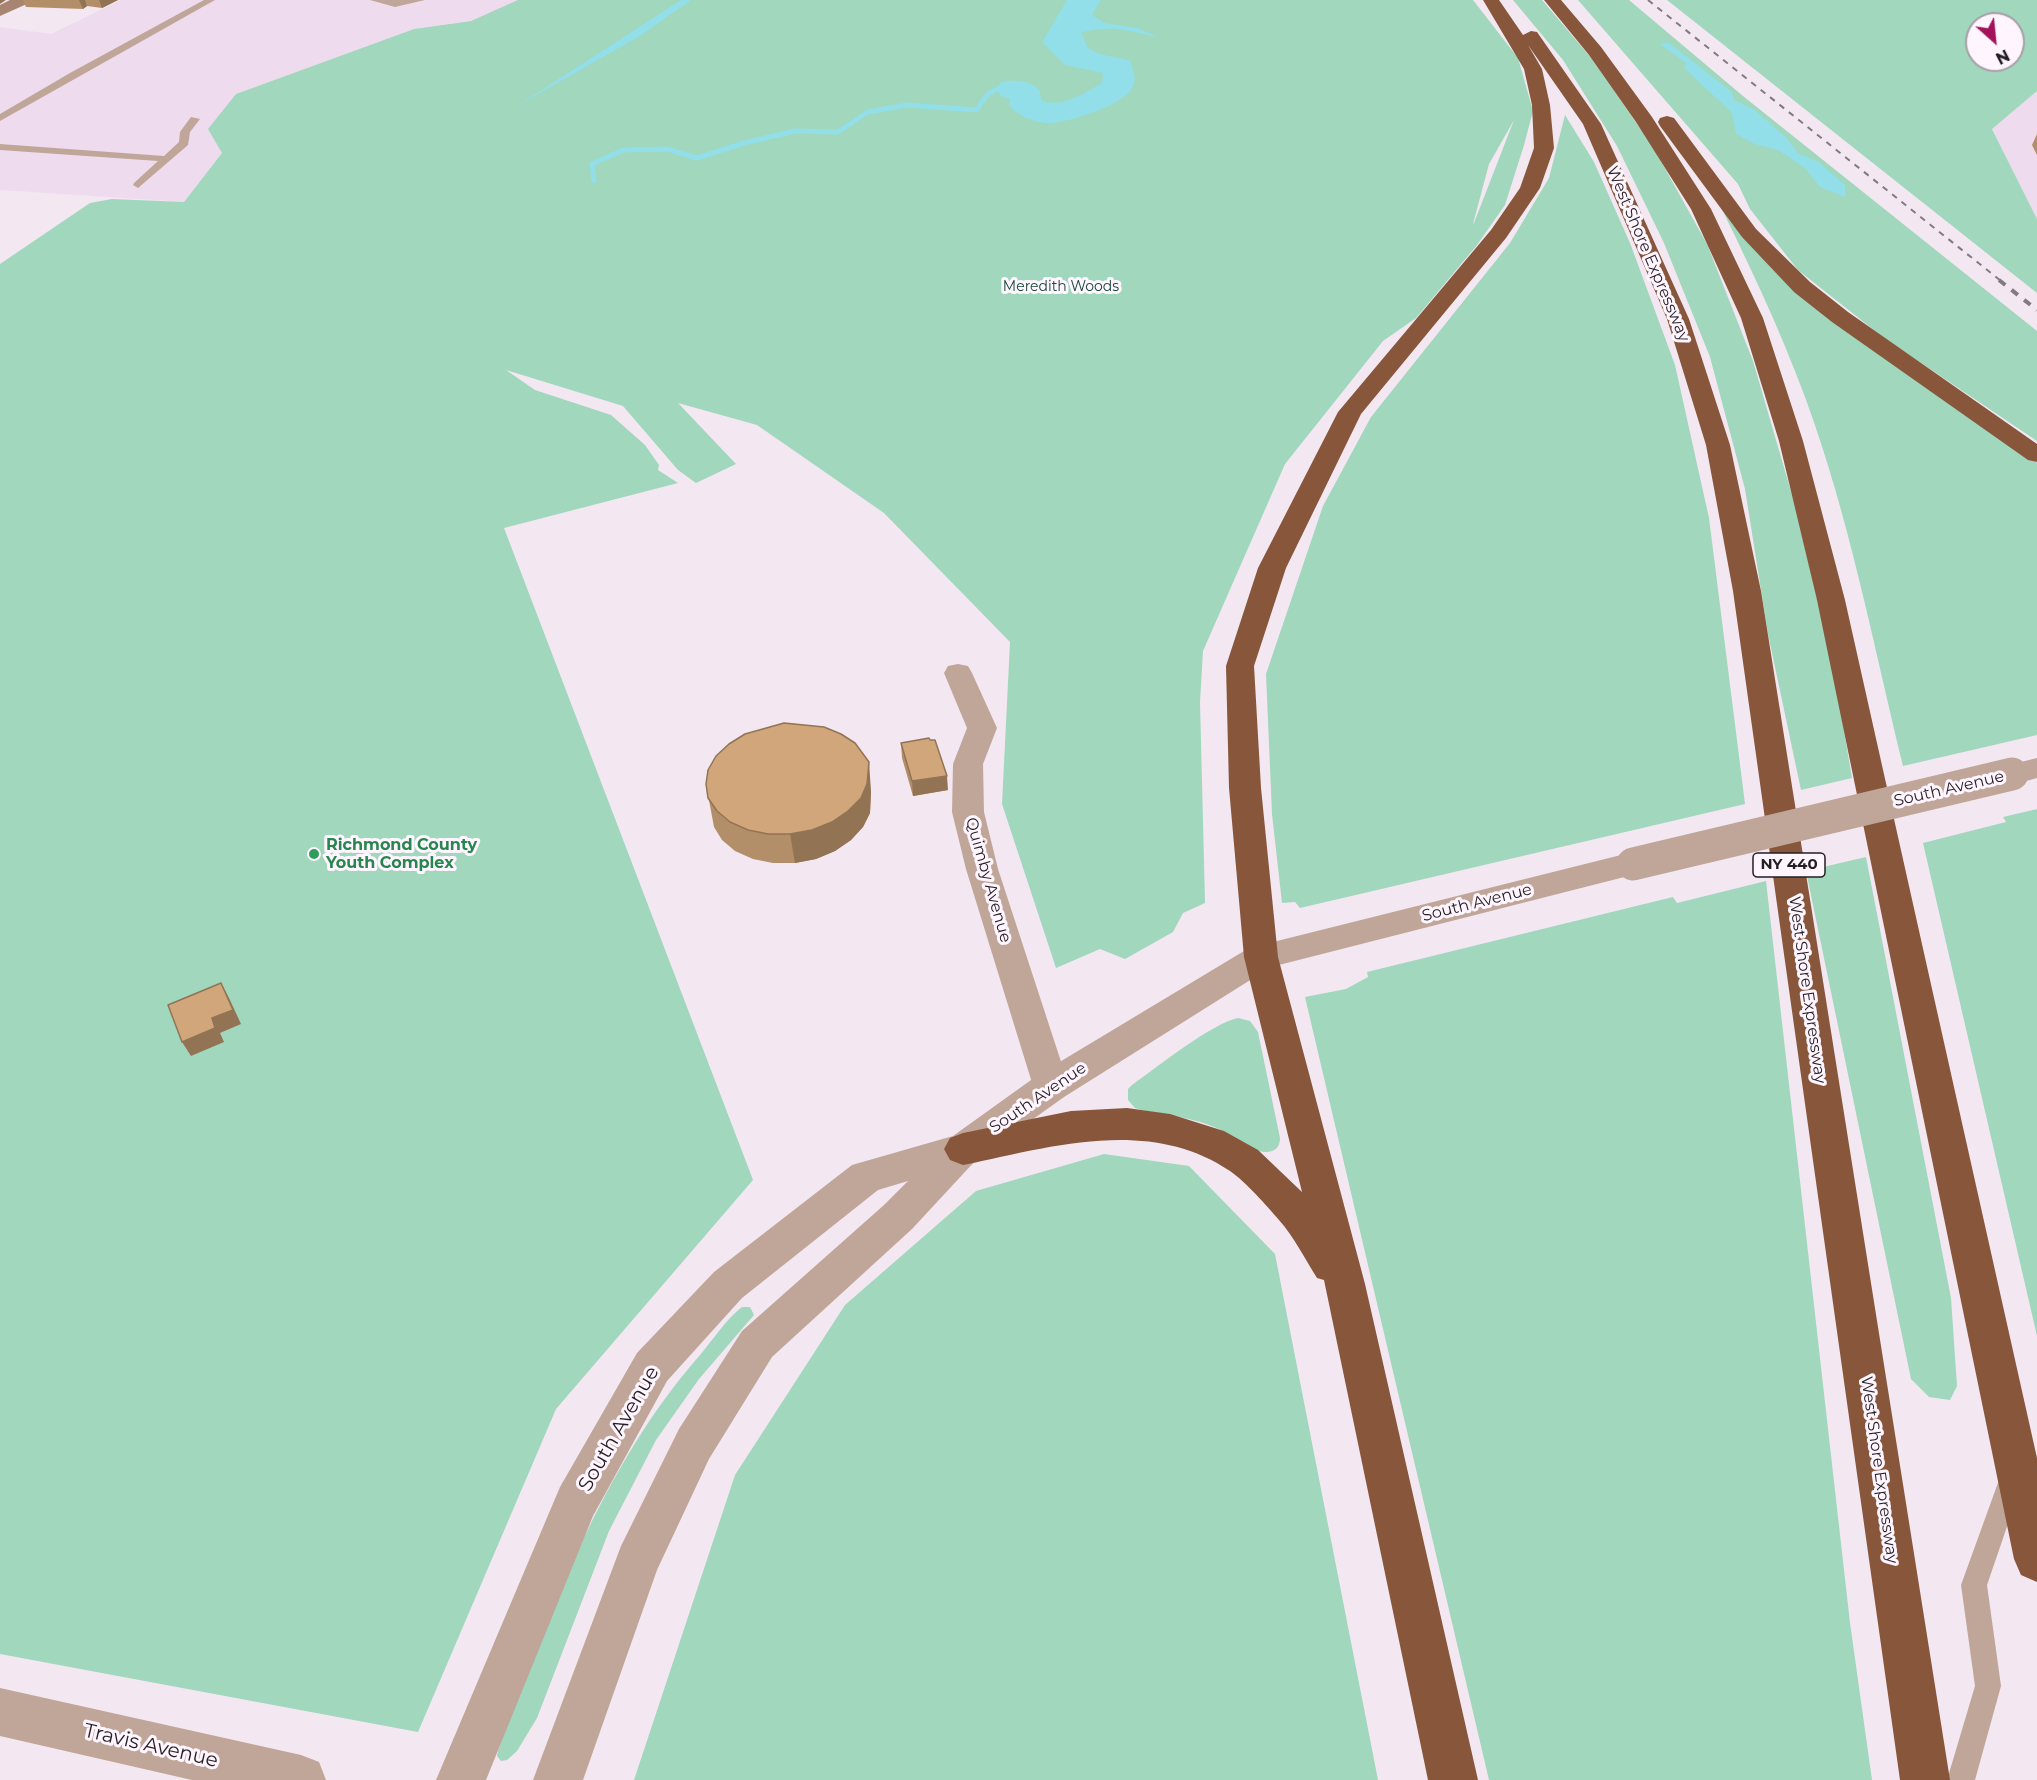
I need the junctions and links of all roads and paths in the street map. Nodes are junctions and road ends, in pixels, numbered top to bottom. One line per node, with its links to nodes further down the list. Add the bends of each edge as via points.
1 (23, 0): 8 (main road)
2 (212, 0): 9 (lane)
3 (374, 0): 4 (lane, via 395,4)
4 (421, 0)
5 (1491, 0): 17 (highway, via 1533,69 1541,105 1544,148 1530,188 1499,234 1350,412 1272,568 1240,666 1245,788)
6 (1502, 0): 28 (highway, West Shore Expressway / NY 440, via 1546,54 1592,124 1678,319 1718,445 1747,591)
7 (1553, 0): 14 (highway, via 1607,51 1687,146 1749,232 1802,287); 21 (highway, via 1595,51 1701,209 1752,318 1791,441 1831,600)
8 (0, 11)
9 (0, 118)
10 (195, 119): 12 (lane, via 185,132 184,143)
11 (0, 147): 12 (lane)
12 (167, 159): 13 (lane)
13 (138, 185)
14 (2037, 455)
15 (958, 673): 18 (street, Quimby Avenue, via 982,728 968,764 968,812 982,869)
16 (2025, 771): 17 (street, South Avenue, bridge)
17 (1261, 957): 18 (street, South Avenue); 20 (highway)
18 (1051, 1086): 19 (street, South Avenue)
19 (963, 1149): 20 (highway, via 1071,1127 1127,1123 1211,1142 1245,1161 1294,1209); 25 (street, South Avenue, via 866,1177 728,1285 652,1367 576,1502); 26 (street, South Avenue, via 898,1216 757,1344 694,1444 637,1562)
20 (1344, 1284): 27 (highway)
21 (2017, 1461): 22 (highway); 29 (lane, via 1974,1585 1988,1686)
22 (2037, 1559)
23 (0, 1712): 24 (street, Travis Avenue)
24 (302, 1780)
25 (461, 1780)
26 (558, 1780)
27 (1453, 1780)
28 (1925, 1780)
29 (1961, 1780)

